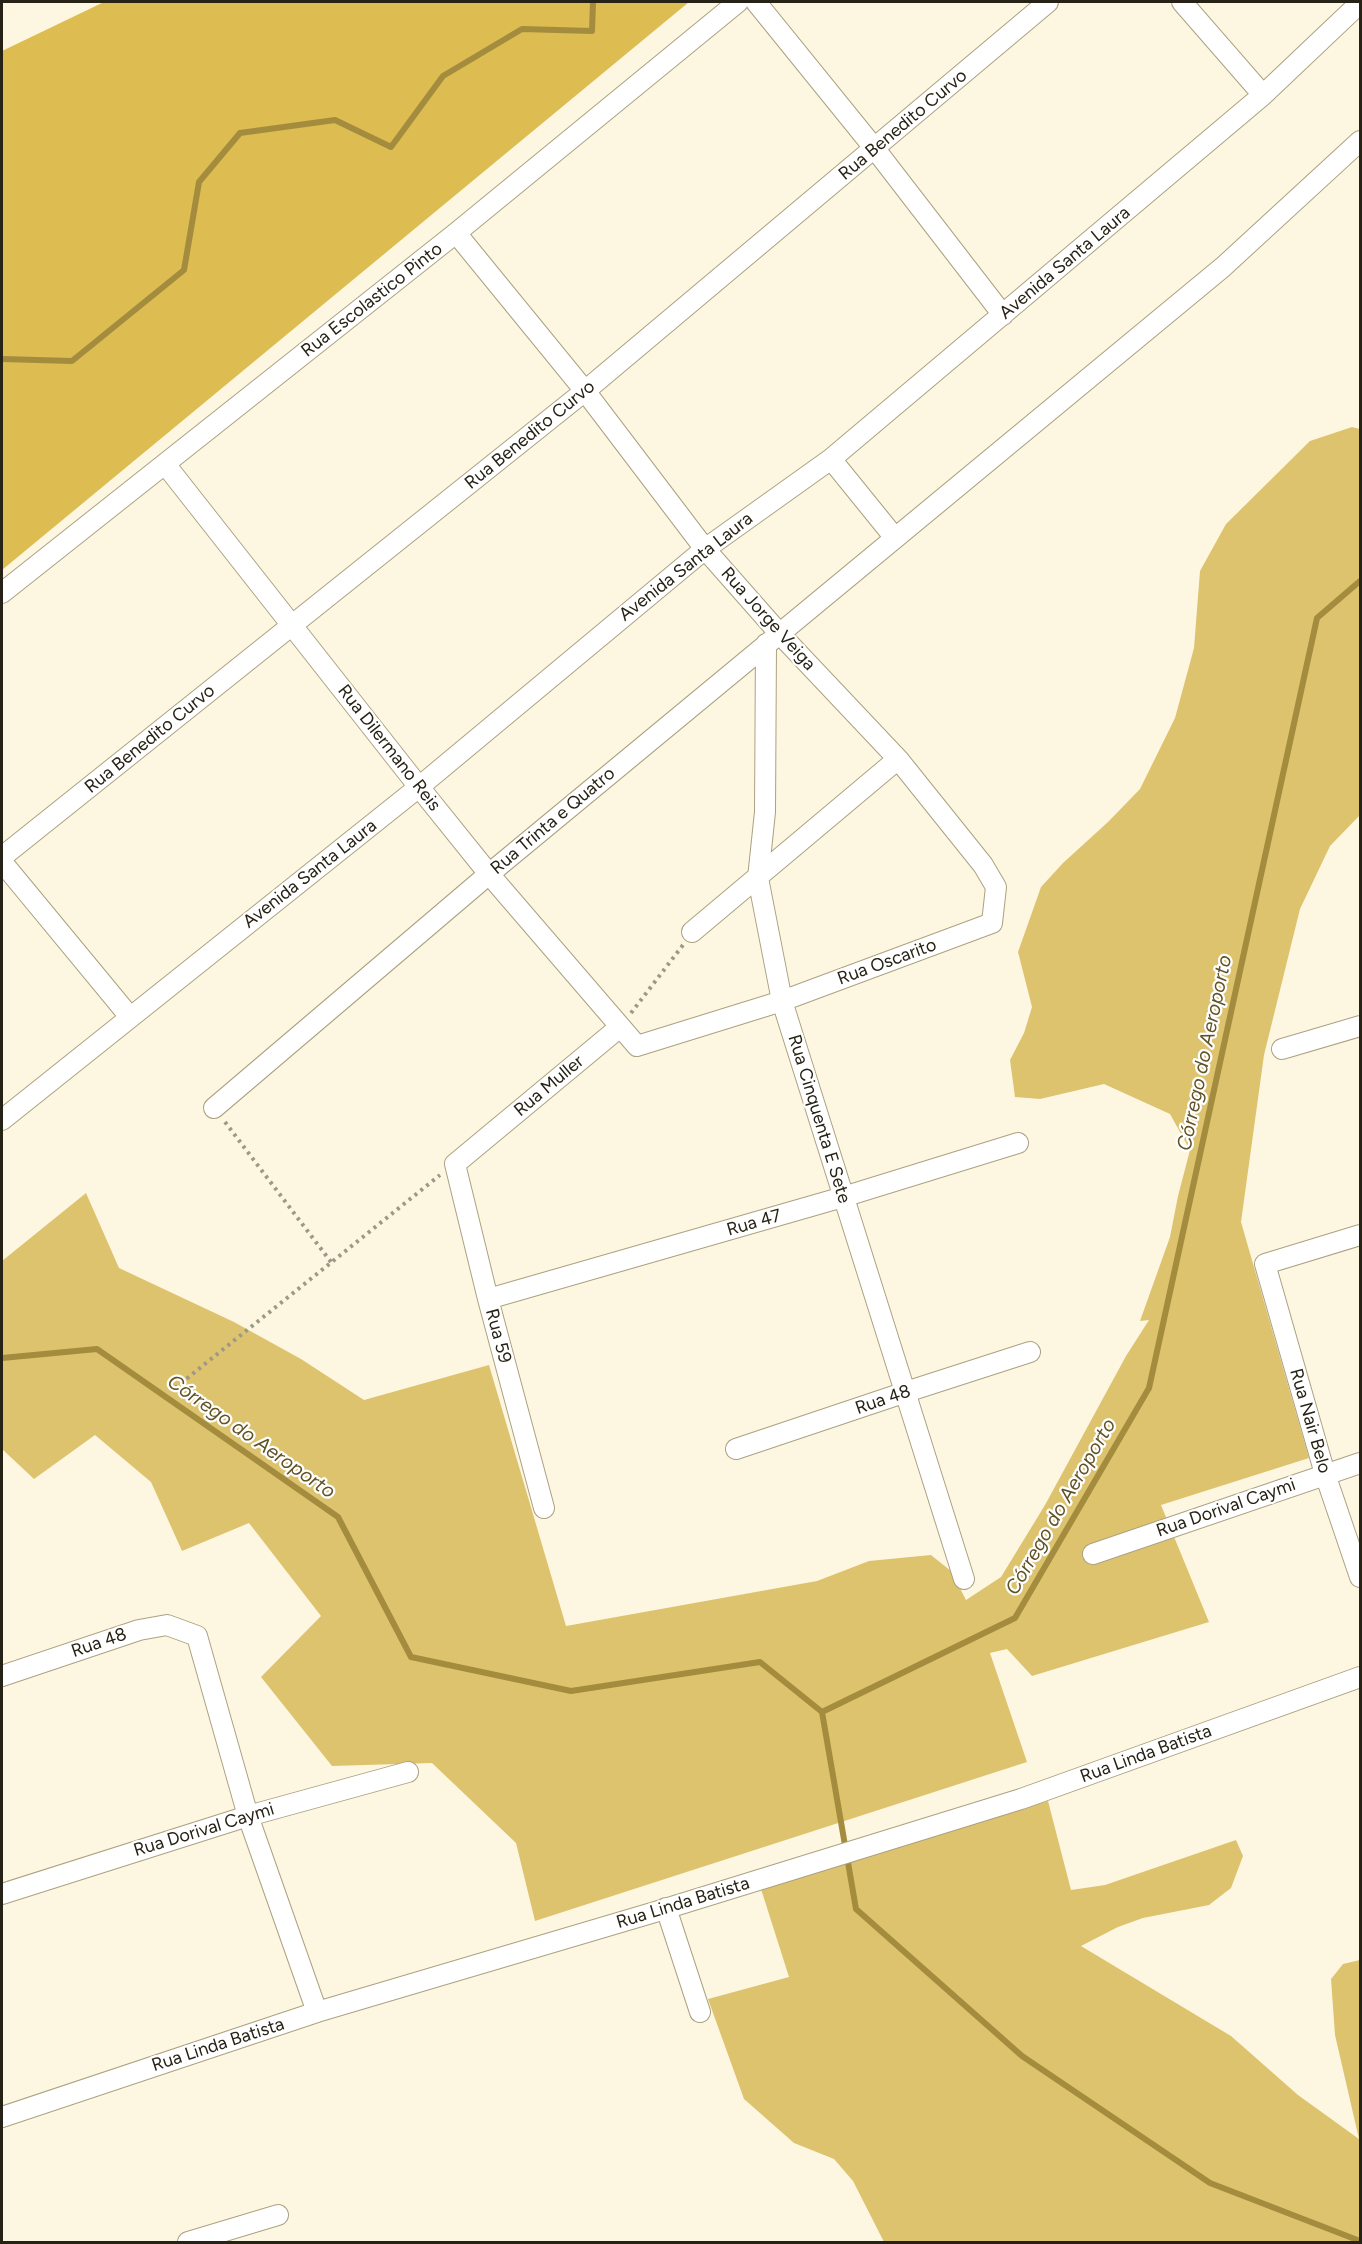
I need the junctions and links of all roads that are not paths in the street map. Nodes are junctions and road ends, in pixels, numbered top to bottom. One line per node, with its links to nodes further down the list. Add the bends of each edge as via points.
1 (738, 2): 9 (street, Rua Escolastico Pinto)
2 (756, 2): 8 (street)
3 (1048, 2): 8 (street, Rua Benedito Curvo)
4 (1182, 2): 6 (street)
5 (1360, 3): 6 (street, Avenida Santa Laura)
6 (1263, 95): 10 (street, Avenida Santa Laura)
7 (1360, 141): 14 (street, Rua Trinta e Quatro, via 1223,267)
8 (875, 149): 10 (street); 11 (street, Rua Benedito Curvo)
9 (456, 233): 11 (street, Rua Jorge Veiga); 13 (street, Rua Escolastico Pinto)
10 (1003, 315): 12 (street, Avenida Santa Laura)
11 (585, 392): 15 (street, Rua Jorge Veiga); 17 (street, Rua Benedito Curvo)
12 (831, 459): 14 (street); 15 (street, Avenida Santa Laura)
13 (165, 464): 16 (street, Rua Escolastico Pinto); 17 (street, Rua Dilermano Reis)
14 (895, 538): 18 (street, Rua Trinta e Quatro)
15 (705, 549): 18 (street, Rua Jorge Veiga); 20 (street, Avenida Santa Laura)
16 (2, 593)
17 (293, 625): 20 (street, Rua Dilermano Reis); 21 (street, Rua Benedito Curvo)
18 (772, 639): 19 (street, Rua Jorge Veiga); 22 (street, Rua Trinta e Quatro); 23 (street, Rua Cinquenta E Sete, via 765,812)
19 (898, 759): 23 (street); 24 (street, Rua Jorge Veiga, via 983,865 996,887)
20 (419, 788): 22 (street, Rua Dilermano Reis); 27 (street, Avenida Santa Laura)
21 (2, 860): 27 (street)
22 (489, 874): 29 (street, Rua Dilermano Reis); 31 (street, Rua Trinta e Quatro)
23 (758, 878): 25 (street); 26 (street, Rua Cinquenta E Sete)
24 (992, 923): 26 (street, Rua Oscarito)
25 (692, 932)
26 (782, 1001): 29 (street, Rua Oscarito, via 637,1046); 35 (street, Rua Cinquenta E Sete)
27 (130, 1017): 32 (street, Avenida Santa Laura)
28 (1360, 1026): 30 (street)
29 (620, 1027): 34 (street, Rua Muller)
30 (1282, 1049)
31 (214, 1108)
32 (2, 1119)
33 (1018, 1143): 35 (street, Rua 47)
34 (455, 1164): 37 (street, Rua 59)
35 (843, 1197): 37 (street, Rua 47); 39 (street, Rua Cinquenta E Sete)
36 (1360, 1235): 42 (street, Rua Nair Belo, via 1266,1264)
37 (488, 1299): 43 (street, Rua 59)
38 (1030, 1353): 39 (street, Rua 48)
39 (906, 1392): 40 (street, Rua 48); 46 (street, Rua Cinquenta E Sete)
40 (736, 1449)
41 (1360, 1463): 42 (street, Rua Dorival Caymi)
42 (1325, 1474): 44 (street, Rua Dorival Caymi); 45 (street, Rua Nair Belo)
43 (544, 1508)
44 (1093, 1554)
45 (1360, 1577)
46 (964, 1579)
47 (2, 1676): 50 (street, Rua 48, via 139,1630 167,1625 197,1636)
48 (1360, 1677): 52 (street, Rua Linda Batista, via 1021,1799)
49 (408, 1772): 50 (street, Rua Dorival Caymi)
50 (248, 1816): 51 (street, Rua Dorival Caymi); 53 (street)
51 (2, 1894)
52 (666, 1908): 53 (street, Rua Linda Batista); 54 (street)
53 (317, 2012): 55 (street, Rua Linda Batista)
54 (700, 2012)
55 (2, 2117)
56 (278, 2215): 57 (street)
57 (225, 2237): 58 (street)
58 (188, 2242)

